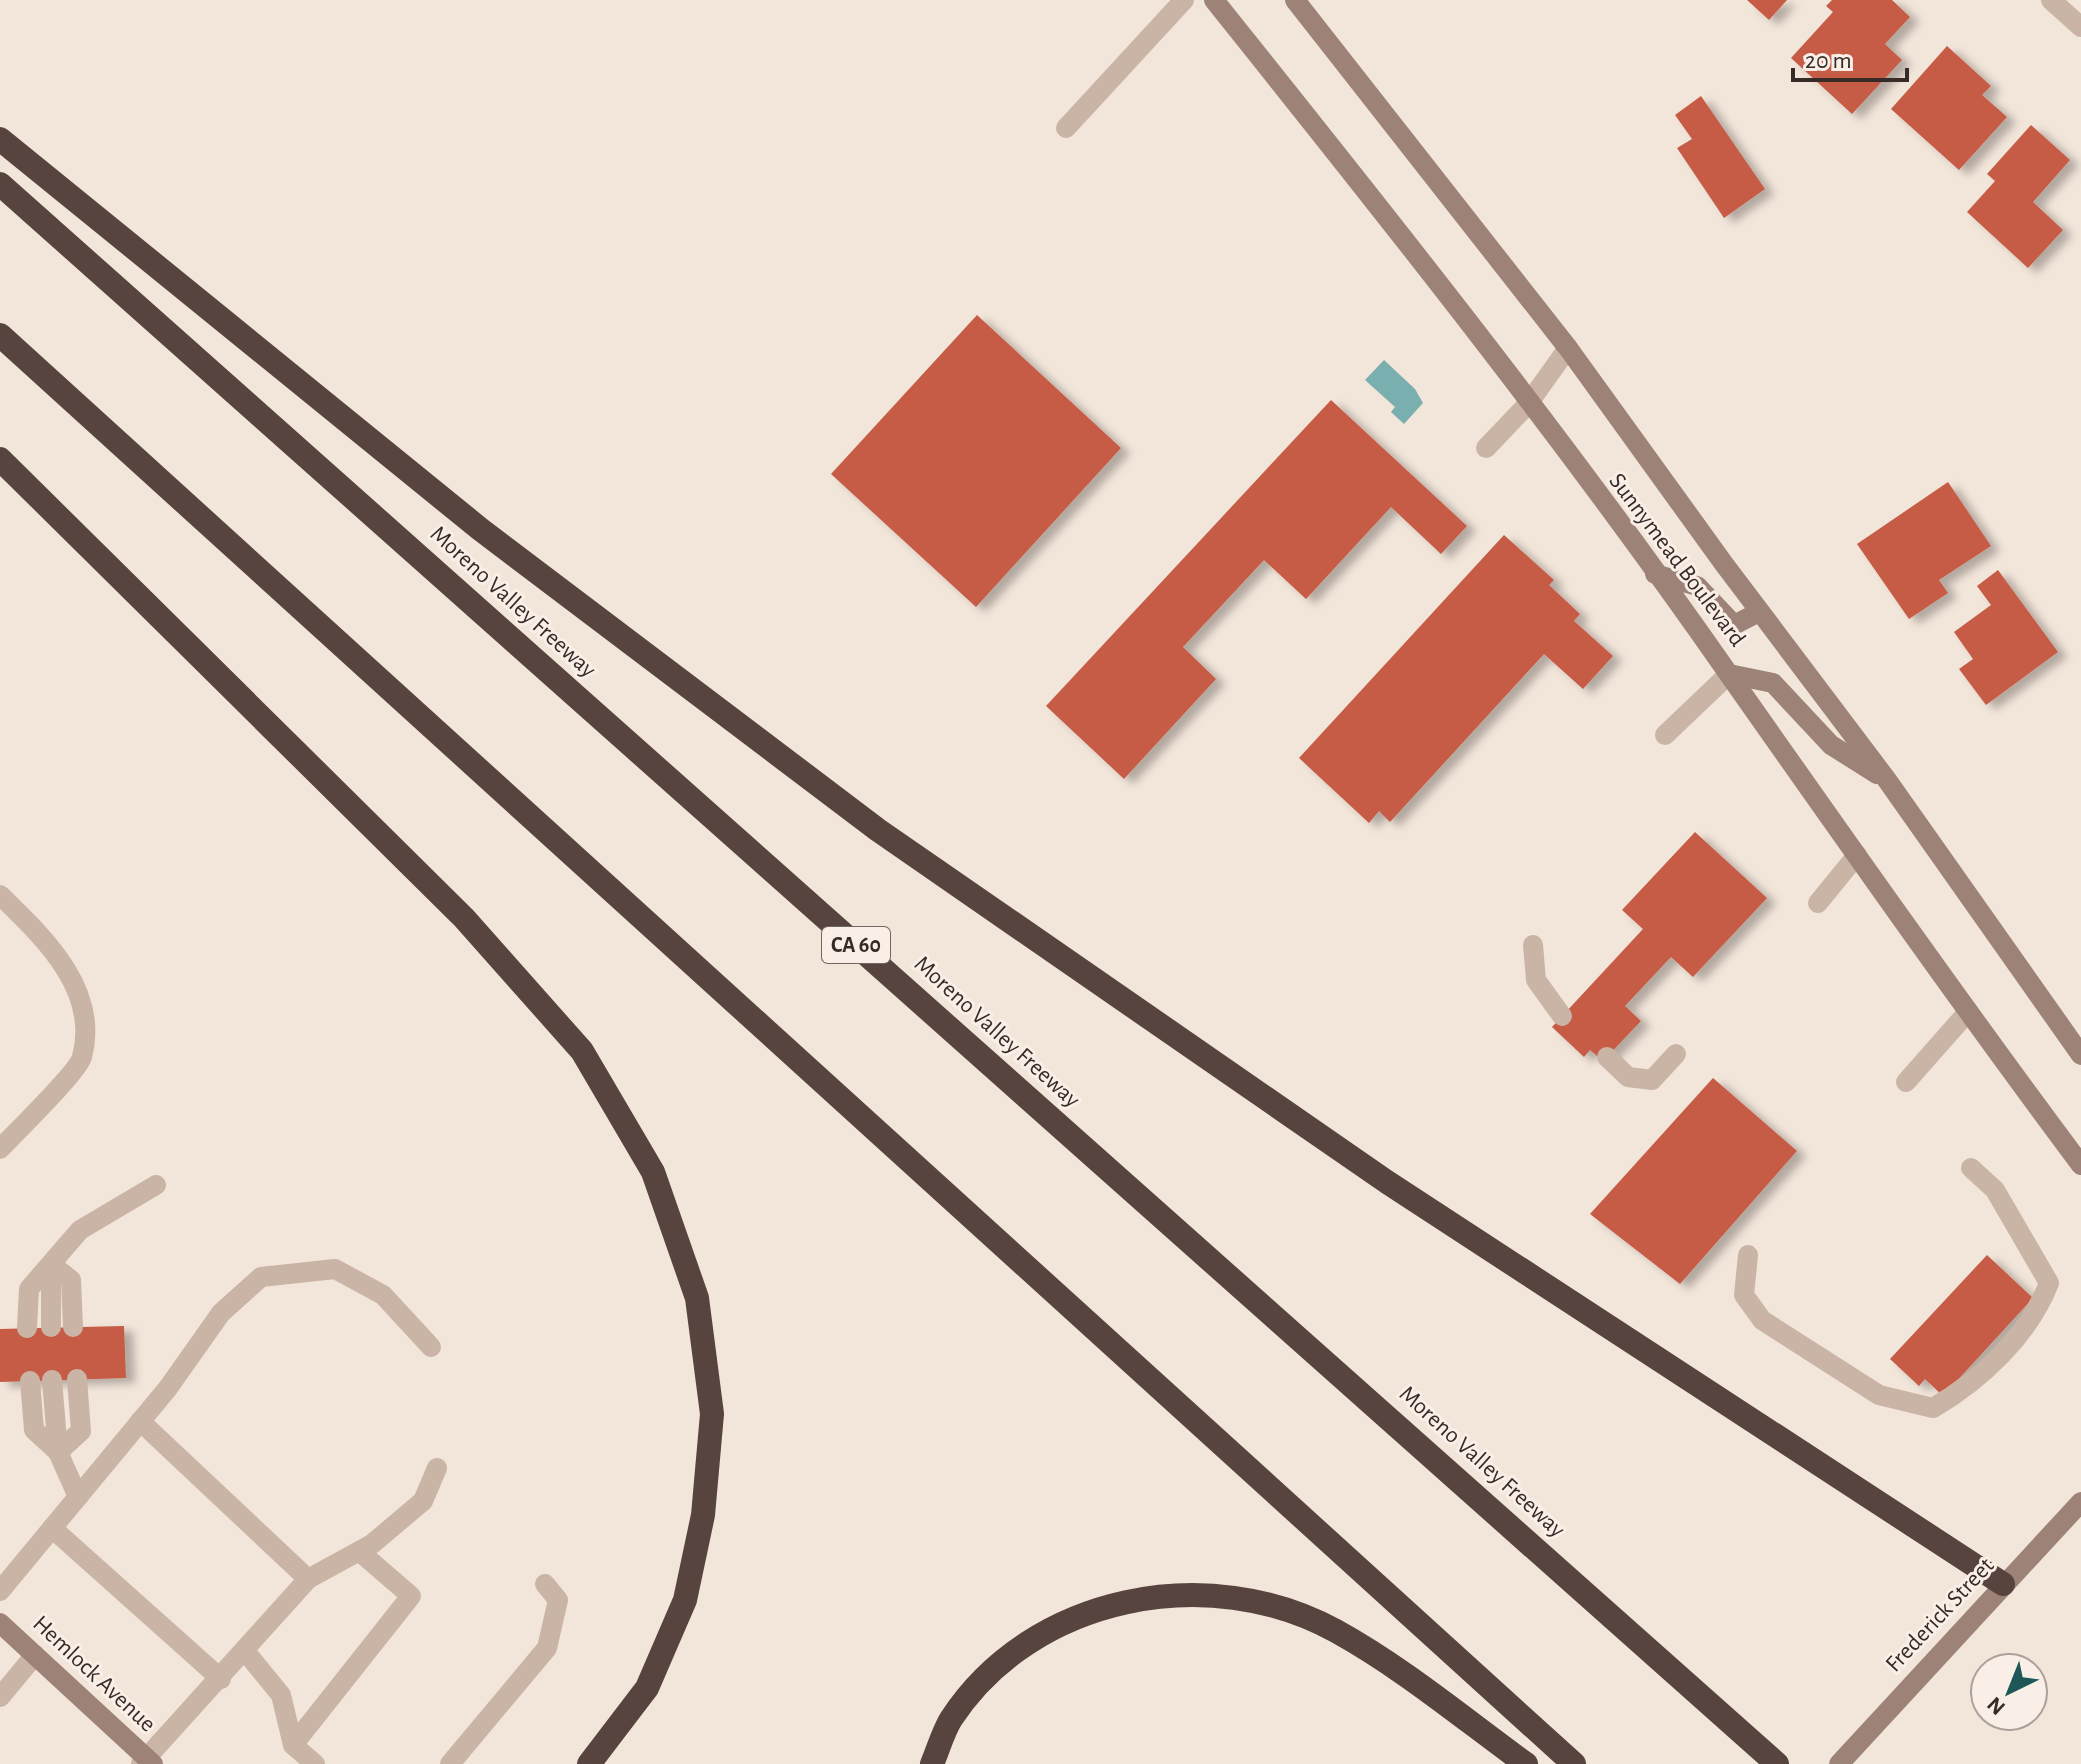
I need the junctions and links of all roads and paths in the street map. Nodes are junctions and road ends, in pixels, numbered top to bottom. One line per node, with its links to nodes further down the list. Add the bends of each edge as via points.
1 (1184, 0): 6 (street)
2 (1214, 0): 11 (main road, Sunnymead Boulevard)
3 (1295, 0): 10 (main road, Sunnymead Boulevard)
4 (2051, 0): 5 (street)
5 (2081, 27)
6 (1066, 128)
7 (0, 139): 51 (highway, via 480,529 878,830 1387,1182)
8 (0, 184): 66 (highway, Moreno Valley Freeway / CA 60)
9 (0, 335): 65 (highway)
10 (1568, 348): 11 (street); 15 (main road, Sunnymead Boulevard)
11 (1528, 404): 12 (street); 14 (main road, Sunnymead Boulevard)
12 (1486, 448)
13 (0, 459): 62 (highway, via 464,918 582,1051 653,1172 697,1298 712,1414 703,1515 685,1600 647,1688)
14 (1655, 574): 15 (main road, via 1697,586 1734,625); 16 (main road, Sunnymead Boulevard)
15 (1759, 612): 18 (main road, Sunnymead Boulevard)
16 (1729, 674): 17 (street); 18 (main road, via 1773,683 1831,745); 19 (main road, Sunnymead Boulevard)
17 (1665, 735)
18 (1887, 780): 25 (main road, Sunnymead Boulevard)
19 (1857, 855): 21 (street); 23 (main road, Sunnymead Boulevard)
20 (0, 895): 29 (street, via 53,947 84,1006 82,1059)
21 (1818, 903)
22 (1533, 945): 24 (street, via 1536,980)
23 (1967, 1013): 28 (street); 30 (main road, Sunnymead Boulevard)
24 (1562, 1016)
25 (2077, 1043)
26 (1676, 1054): 27 (street, via 1652,1080 1628,1077)
27 (1607, 1057)
28 (1906, 1082)
29 (0, 1149)
30 (2081, 1165)
31 (1971, 1168): 33 (street, via 1995,1190 2049,1283 2038,1312 1969,1387 1933,1408 1879,1395 1762,1320 1744,1295)
32 (156, 1185): 34 (street, via 80,1230)
33 (1748, 1255)
34 (51, 1264): 35 (street); 36 (street, via 71,1280); 37 (street, via 29,1289)
35 (51, 1327)
36 (73, 1327)
37 (27, 1328)
38 (431, 1347): 42 (street, via 383,1295 335,1269 261,1277 221,1313)
39 (77, 1379): 43 (street, via 81,1431)
40 (52, 1380): 43 (street)
41 (30, 1381): 43 (street, via 34,1430)
42 (140, 1421): 45 (street); 49 (street)
43 (58, 1452): 45 (street)
44 (437, 1468): 48 (street, via 423,1501)
45 (78, 1497): 47 (street)
46 (2081, 1502): 51 (main road, Frederick Street)
47 (52, 1528): 52 (street); 56 (street)
48 (360, 1552): 49 (street); 58 (street, via 411,1596)
49 (308, 1579): 54 (street)
50 (545, 1584): 61 (street, via 558,1600 547,1648)
51 (2003, 1584): 67 (main road, Frederick Street)
52 (0, 1591)
53 (0, 1623): 55 (main road, Hemlock Avenue)
54 (245, 1651): 56 (street); 58 (street, via 281,1695)
55 (35, 1655): 57 (street); 59 (main road, Hemlock Avenue)
56 (221, 1679): 59 (street)
57 (0, 1697)
58 (293, 1745): 60 (street)
59 (146, 1762)
60 (315, 1764)
61 (450, 1764)
62 (589, 1764)
63 (932, 1764): 64 (highway, via 950,1720 984,1679 1038,1637 1094,1610 1179,1594 1232,1596 1335,1630)
64 (1526, 1764)
65 (1574, 1764)
66 (1777, 1764)
67 (1839, 1764)

